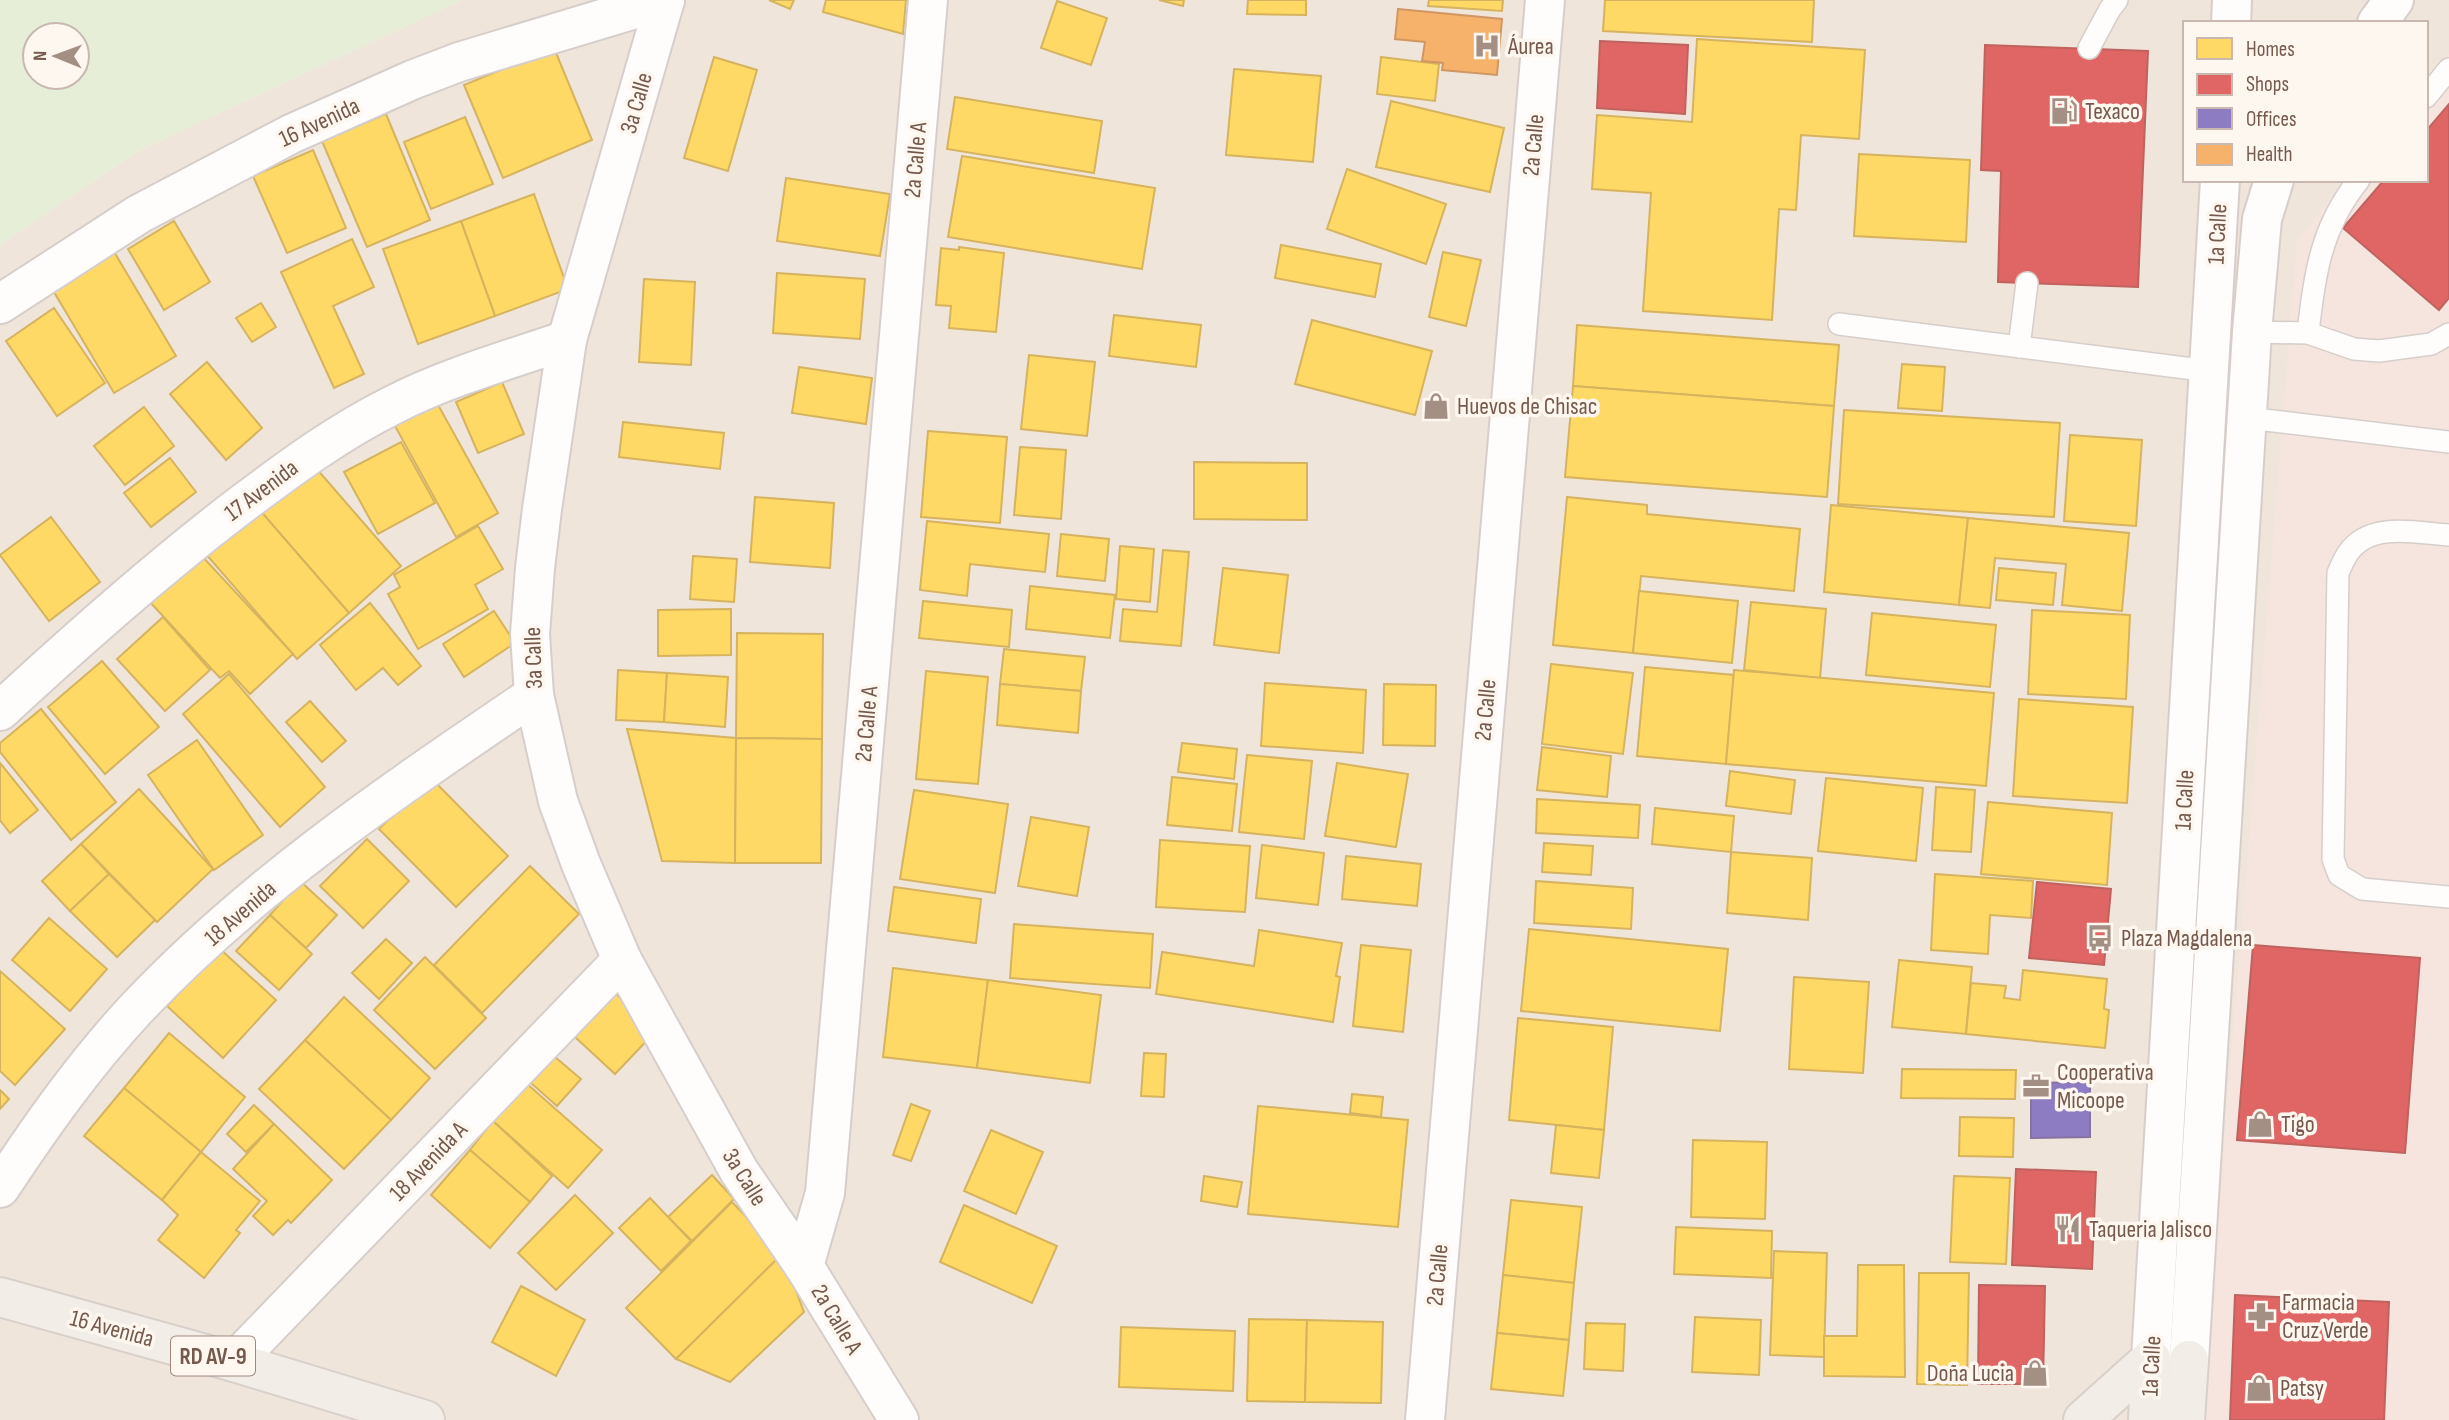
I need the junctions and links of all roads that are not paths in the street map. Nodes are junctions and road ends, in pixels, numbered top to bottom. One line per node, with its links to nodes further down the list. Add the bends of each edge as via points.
1 (665, 0): 16 (street, 16 Avenida, via 459,62 291,134 139,214); 21 (street, 3a Calle)
2 (929, 0): 32 (street, 2a Calle A, via 825,1193)
3 (1545, 0): 39 (street, 2a Calle)
4 (2117, 0): 9 (lane)
5 (2232, 0): 7 (street)
6 (2394, 0): 8 (street)
7 (2231, 21)
8 (2378, 21)
9 (2089, 48)
10 (2449, 69): 11 (lane)
11 (2428, 95)
12 (2220, 182): 23 (street, 1a Calle)
13 (2273, 182): 18 (street, 1a Calle, via 2262,219)
14 (2358, 182): 19 (lane, via 2321,249)
15 (2027, 283): 22 (lane)
16 (0, 304)
17 (1839, 324): 22 (lane)
18 (2252, 332): 19 (lane); 24 (street, 1a Calle)
19 (2308, 333): 20 (lane, via 2354,349 2379,351 2431,344)
20 (2449, 334)
21 (567, 340): 27 (street, 3a Calle, via 541,509 530,634); 28 (street, 17 Avenida, via 456,377 321,444 101,618)
22 (2019, 347): 23 (lane)
23 (2209, 372): 34 (street, 1a Calle)
24 (2248, 418): 25 (lane); 35 (street, 1a Calle)
25 (2449, 442)
26 (2449, 535): 29 (lane, via 2370,534 2349,551 2338,573 2333,859 2339,875 2362,889)
27 (534, 695): 30 (street, 3a Calle, via 558,801); 31 (street, 18 Avenida, via 399,787 207,940 135,1011 87,1067)
28 (0, 711)
29 (2449, 897)
30 (622, 960): 32 (street, 3a Calle, via 739,1171); 36 (street, 18 Avenida A)
31 (0, 1188)
32 (804, 1266): 38 (street, 2a Calle A)
33 (0, 1297): 36 (main road, 16 Avenida / RD AV-9)
34 (2151, 1360): 40 (main road); 41 (main road, 1a Calle)
35 (2189, 1360): 42 (main road, 1a Calle)
36 (234, 1362): 37 (main road, 16 Avenida / RD AV-9)
37 (425, 1420)
38 (898, 1420)
39 (1425, 1420)
40 (2083, 1420)
41 (2148, 1420)
42 (2185, 1420)

